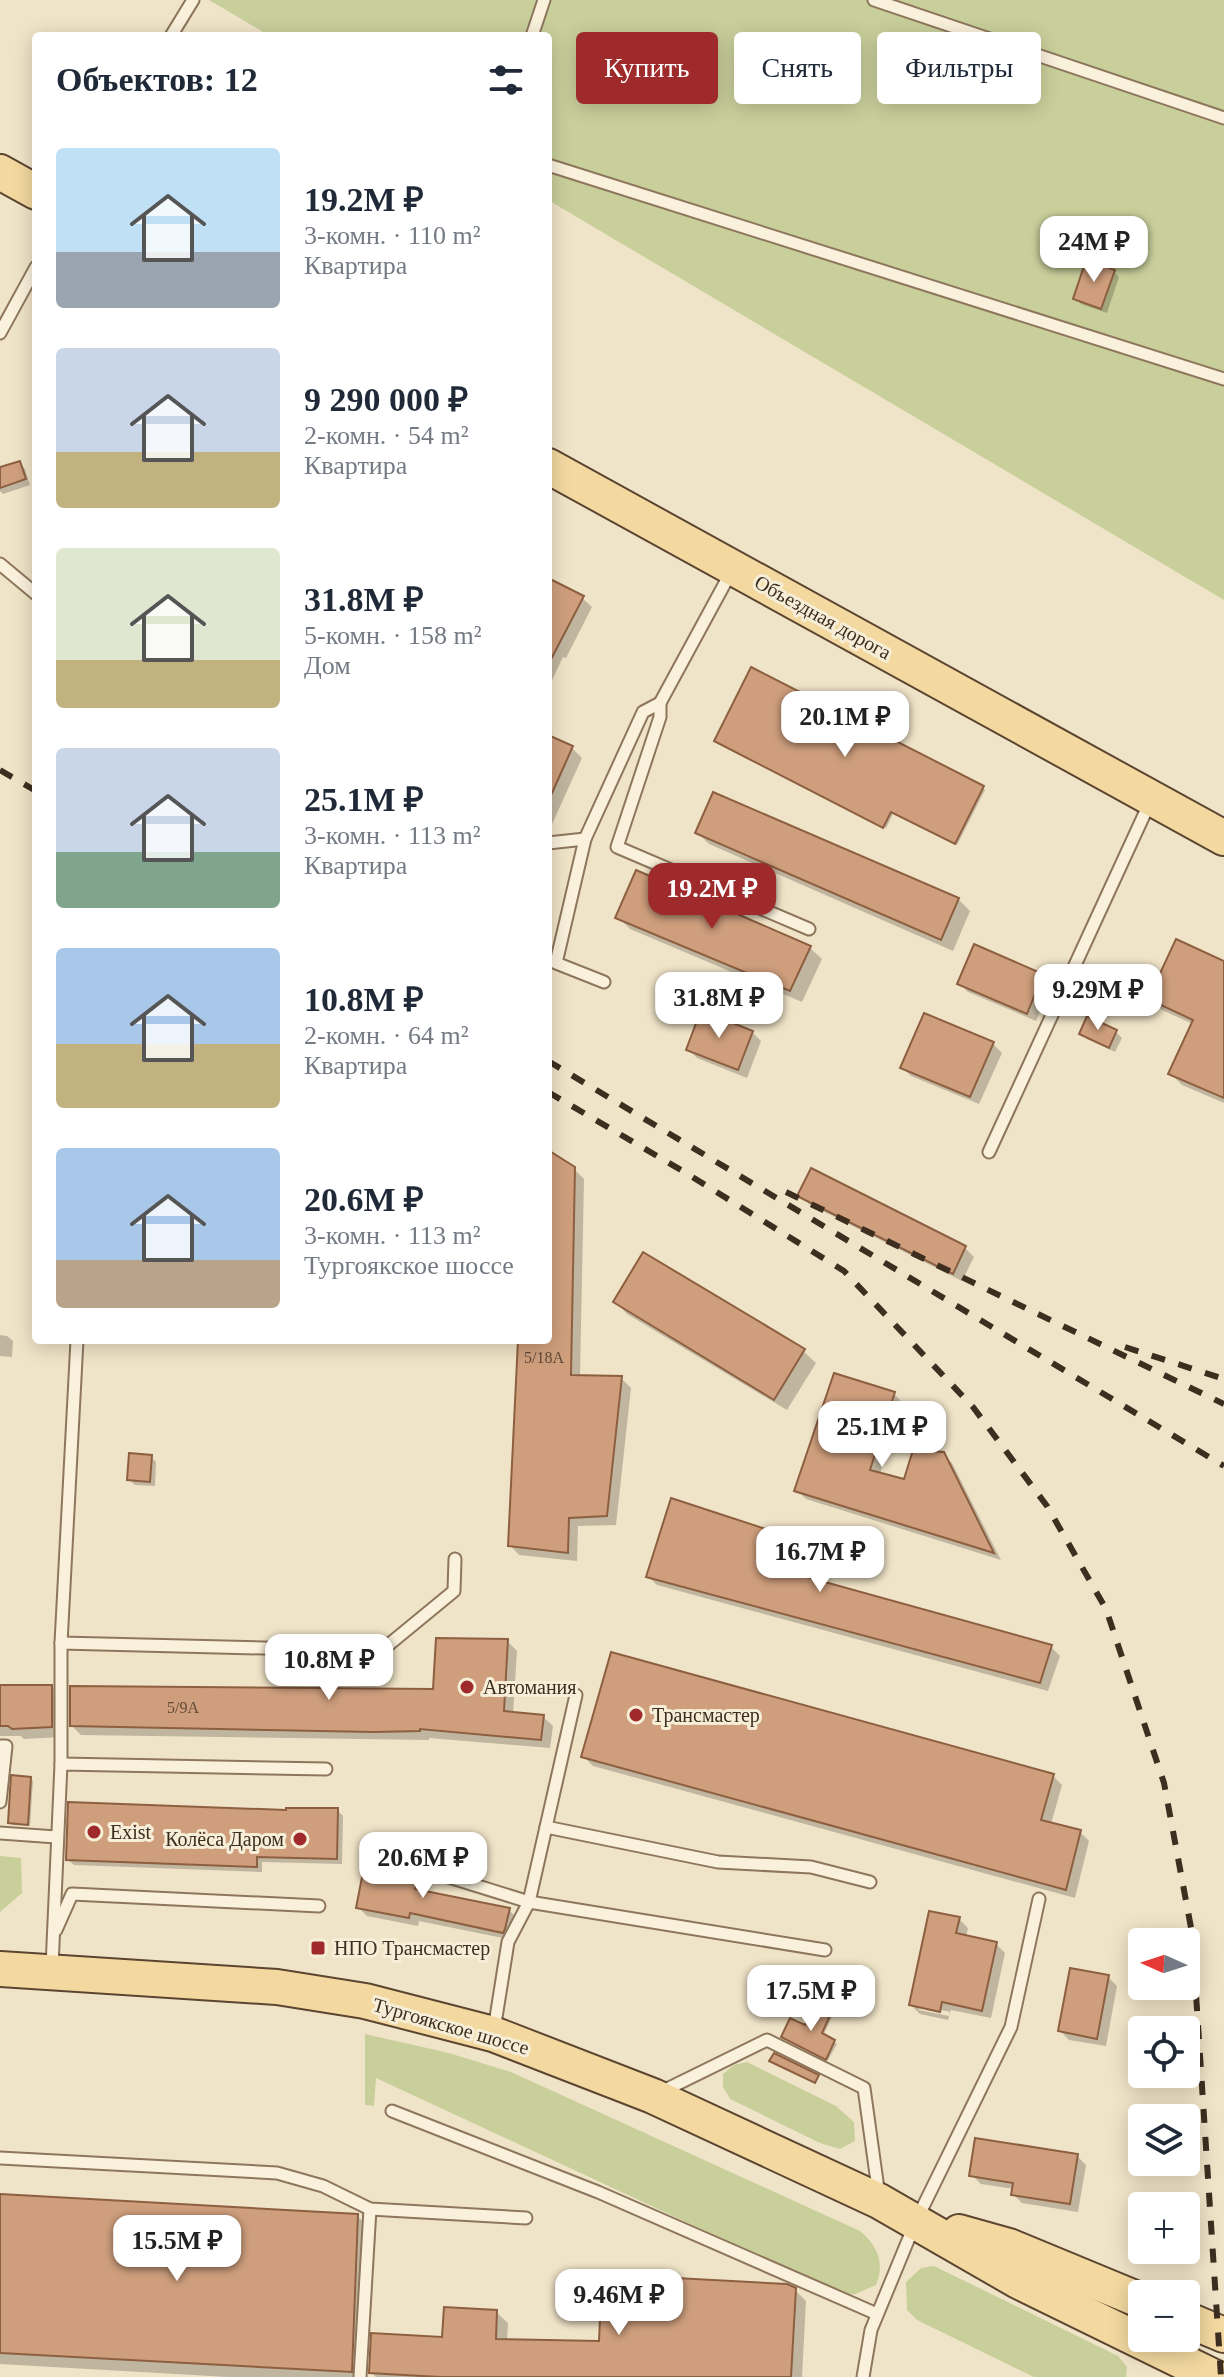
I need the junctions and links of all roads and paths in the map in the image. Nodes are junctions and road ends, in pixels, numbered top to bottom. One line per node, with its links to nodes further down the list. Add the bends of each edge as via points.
1 (193, 0): 4 (lane)
2 (544, 0): 5 (lane)
3 (874, 0): 6 (lane)
4 (173, 32)
5 (533, 32)
6 (1224, 118)
7 (552, 166): 12 (lane)
8 (0, 172): 9 (main road)
9 (32, 190)
10 (32, 274): 11 (lane)
11 (0, 333)
12 (1224, 379)
13 (552, 468): 15 (main road, Объездная дорога)
14 (0, 564): 16 (lane)
15 (733, 568): 17 (lane); 18 (main road, Объездная дорога)
16 (32, 591)
17 (660, 703): 20 (lane, via 643,712); 22 (lane, via 660,717 617,847)
18 (1152, 798): 19 (main road, Объездная дорога); 24 (lane)
19 (1224, 838)
20 (585, 839): 21 (lane); 23 (lane, via 556,963)
21 (552, 843)
22 (809, 929)
23 (604, 982)
24 (989, 1152)
25 (77, 1344): 27 (lane)
26 (455, 1559): 27 (lane, via 454,1591 381,1651)
27 (61, 1643): 30 (lane)
28 (576, 1695): 33 (lane)
29 (0, 1746): 32 (lane, via 6,1746)
30 (61, 1764): 31 (lane); 35 (lane)
31 (326, 1769)
32 (0, 1802)
33 (546, 1827): 37 (lane, via 718,1862 811,1867); 39 (lane)
34 (0, 1833): 35 (lane)
35 (56, 1837): 41 (lane)
36 (436, 1873): 39 (lane)
37 (870, 1882)
38 (1039, 1899): 52 (lane, via 1011,2027)
39 (529, 1902): 42 (lane); 45 (lane, via 508,1942)
40 (319, 1906): 41 (lane, via 72,1894)
41 (53, 1938): 44 (lane)
42 (825, 1950)
43 (0, 1969): 44 (main road, Тургоякское шоссе)
44 (52, 1972): 45 (main road, Тургоякское шоссе, via 277,1987 365,2001)
45 (493, 2034): 46 (main road, Тургоякское шоссе)
46 (653, 2096): 49 (main road, Тургоякское шоссе); 49 (lane, via 767,2040 864,2088)
47 (392, 2111): 54 (lane, via 598,2192)
48 (0, 2158): 50 (lane, via 277,2173 323,2186)
49 (879, 2201): 52 (main road, Тургоякское шоссе)
50 (370, 2209): 51 (lane); 57 (lane)
51 (526, 2218)
52 (916, 2221): 53 (main road, Тургоякское шоссе, via 1009,2246); 54 (lane); 59 (main road, Тургоякское шоссе, via 1018,2281)
53 (1128, 2295)
54 (877, 2314): 58 (lane)
55 (1200, 2325): 56 (main road)
56 (1224, 2335)
57 (360, 2377)
58 (863, 2377)
59 (1214, 2377)

